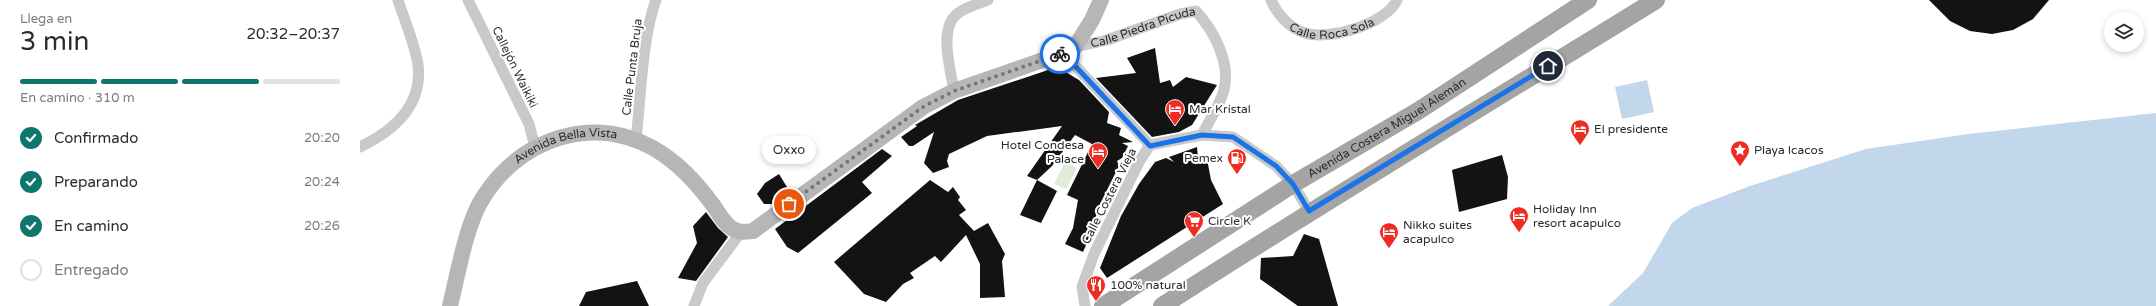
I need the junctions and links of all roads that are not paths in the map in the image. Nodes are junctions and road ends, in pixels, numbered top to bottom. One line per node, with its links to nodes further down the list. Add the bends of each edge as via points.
1 (398, 0): 15 (street, via 418,64 418,83 412,102 398,123 381,137)
2 (468, 0): 16 (street, Callejón Waikiki, via 528,124)
3 (656, 0): 13 (street, Calle Punta Bruja, via 652,11)
4 (988, 0): 11 (street, via 956,14 949,23 946,37)
5 (1101, 0): 10 (main road, via 1092,20)
6 (1270, 0): 7 (street, Calle Roca Sola, via 1284,21 1304,33 1332,35 1368,24 1394,7)
7 (1397, 0)
8 (1588, 0): 17 (main road, Avenida Costera Miguel Alemán, via 1418,111)
9 (1656, 0): 18 (main road)
10 (1069, 50): 11 (main road, Calle Piedra Picuda); 12 (street, Calle Piedra Picuda, via 1196,11 1224,57 1226,76 1224,91); 14 (street)
11 (954, 91): 19 (main road, Calle Piedra Picuda, via 923,107 753,231)
12 (1202, 135): 14 (street, Calle Costera Vieja); 17 (street, Calle Costera Vieja, via 1233,137 1276,166)
13 (636, 139): 16 (main road, Avenida Bella Vista, via 614,133 585,133 562,137); 19 (main road, Avenida Bella Vista, via 656,148 677,165 699,186 730,227)
14 (1150, 146): 22 (street, Calle Costera Vieja, via 1139,162 1094,254 1082,287)
15 (360, 147)
16 (536, 147): 20 (main road, Avenida Bella Vista, via 497,178 483,197 472,222)
17 (1293, 184): 18 (street, Calle Costera Vieja); 23 (main road, Avenida Costera Miguel Alemán)
18 (1309, 211): 24 (main road)
19 (741, 232): 21 (street, via 703,283)
20 (450, 306)
21 (694, 306)
22 (1085, 306)
23 (1103, 306)
24 (1162, 306)

